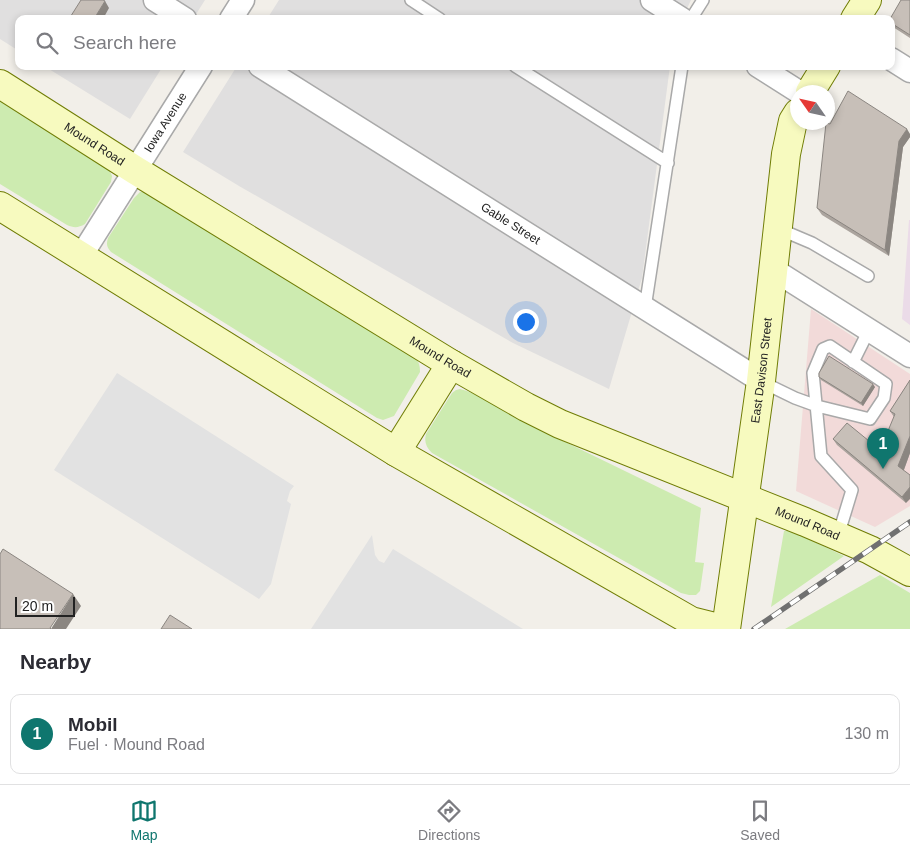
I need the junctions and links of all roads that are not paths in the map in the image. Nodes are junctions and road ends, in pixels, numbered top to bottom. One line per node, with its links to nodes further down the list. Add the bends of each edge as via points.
1 (155, 0): 7 (street)
2 (243, 0): 8 (street)
3 (411, 0): 9 (lane)
4 (652, 0): 10 (street)
5 (704, 0): 11 (lane)
6 (867, 0): 12 (main road)
7 (179, 15)
8 (234, 15)
9 (434, 15)
10 (676, 15)
11 (694, 15)
12 (858, 15)
13 (895, 62): 20 (street)
14 (198, 70): 26 (street, Iowa Avenue)
15 (266, 70): 32 (street, Gable Street)
16 (521, 70): 25 (lane)
17 (681, 70): 25 (lane)
18 (764, 70): 23 (street)
19 (824, 70): 22 (main road)
20 (910, 71)
21 (0, 84): 26 (main road, Mound Road)
22 (814, 85)
23 (790, 86)
24 (791, 130): 28 (main road, East Davison Street)
25 (668, 163): 32 (lane)
26 (135, 170): 29 (street, Iowa Avenue); 36 (main road, Mound Road)
27 (0, 206): 29 (main road)
28 (778, 229): 30 (main road, East Davison Street); 31 (lane, via 812,243)
29 (81, 256): 39 (main road)
30 (774, 270): 33 (street); 37 (main road, East Davison Street)
31 (868, 276)
32 (645, 308): 37 (street, Gable Street)
33 (869, 330): 34 (street); 35 (lane)
34 (910, 356)
35 (853, 362): 38 (lane, via 830,346 823,348 814,373); 38 (lane, via 886,384 884,398 870,419)
36 (451, 364): 39 (main road); 40 (main road, Mound Road, via 560,424)
37 (761, 381): 38 (lane); 40 (main road, East Davison Street)
38 (817, 406): 41 (lane, via 821,456 852,490)
39 (396, 452): 43 (main road, via 691,620)
40 (744, 498): 41 (main road, Mound Road); 43 (main road, East Davison Street)
41 (838, 536): 42 (main road, Mound Road)
42 (910, 572)
43 (724, 629)

